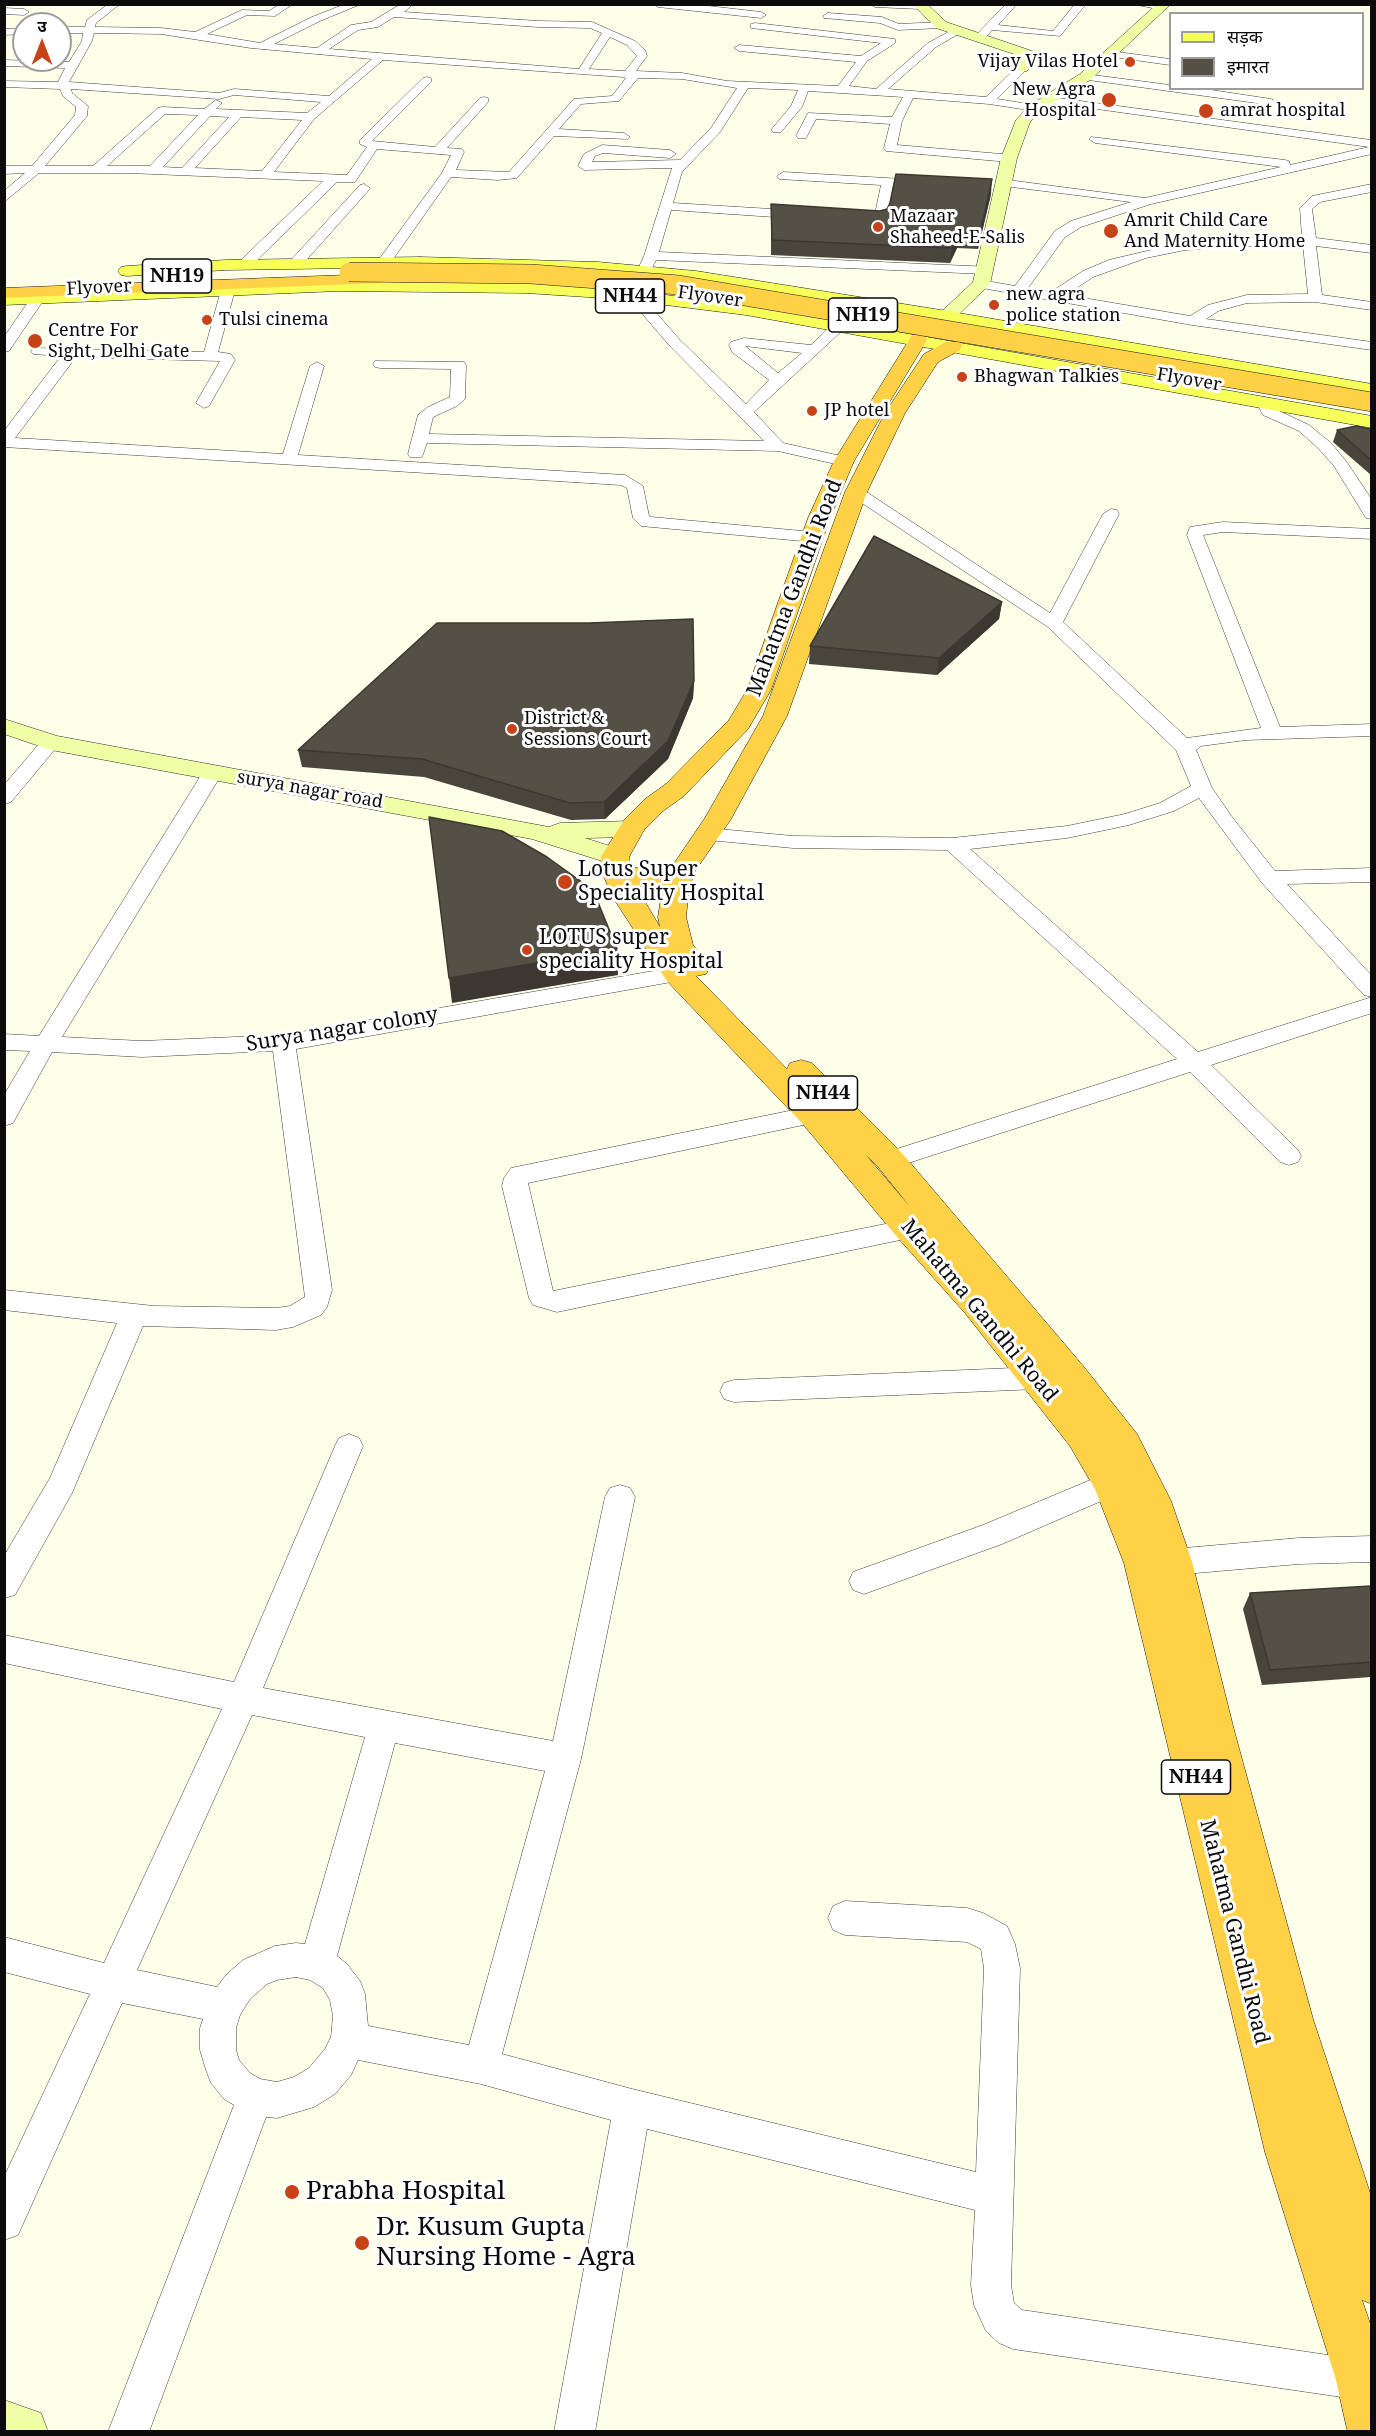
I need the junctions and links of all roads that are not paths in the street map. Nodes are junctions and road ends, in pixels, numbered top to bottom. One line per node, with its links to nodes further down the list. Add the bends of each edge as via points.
1 (115, 4): 28 (street, via 96,11)
2 (288, 4): 31 (street, via 272,14 246,12)
3 (356, 4): 33 (street)
4 (409, 4): 18 (street)
5 (658, 4): 11 (street)
6 (875, 4): 10 (street)
7 (1012, 4): 26 (street)
8 (1081, 4): 26 (street, via 1056,34)
9 (1137, 4): 12 (street)
10 (919, 5): 24 (street)
11 (699, 6): 15 (street)
12 (1164, 6): 35 (street)
13 (463, 9): 21 (street)
14 (519, 10): 22 (street)
15 (769, 10): 25 (street)
16 (4, 11): 17 (street)
17 (24, 12)
18 (392, 14): 21 (street); 34 (street, via 374,25 355,27)
19 (812, 14): 24 (street, via 882,20 896,27)
20 (583, 15): 23 (street)
21 (446, 18): 22 (street)
22 (508, 21): 23 (street)
23 (590, 25): 30 (street)
24 (941, 25): 29 (street)
25 (755, 26): 37 (street, via 737,52); 37 (street, via 891,41)
26 (990, 27): 32 (street)
27 (72, 30): 28 (street)
28 (89, 30): 31 (street); 39 (street, via 87,41)
29 (956, 31): 32 (street); 53 (street, via 932,45)
30 (607, 33): 42 (street); 43 (street, via 632,43 642,53)
31 (197, 35): 33 (street)
32 (980, 37): 40 (street, via 1030,55)
33 (262, 46): 34 (street)
34 (318, 52): 36 (street)
35 (1110, 54): 38 (street); 44 (street)
36 (381, 57): 42 (street); 57 (street)
37 (863, 59): 51 (street)
38 (1169, 63)
39 (72, 64)
40 (1022, 68): 60 (street)
41 (67, 72): 47 (street)
42 (582, 72): 43 (street)
43 (630, 75): 48 (street, via 718,76); 68 (street, via 615,99 578,101)
44 (1085, 77): 50 (street); 59 (street)
45 (427, 80): 72 (street, via 364,142)
46 (4, 84): 47 (street)
47 (63, 85): 56 (street); 81 (street, via 83,112)
48 (744, 85): 49 (street); 78 (street, via 716,130)
49 (805, 86): 51 (street); 67 (street, via 796,107)
50 (1169, 88)
51 (840, 89): 53 (street)
52 (1198, 90): 54 (street)
53 (879, 92): 55 (street)
54 (1224, 92): 61 (street)
55 (910, 94): 60 (street); 66 (street)
56 (222, 96): 57 (street, via 234,92); 63 (street)
57 (330, 99): 65 (street)
58 (484, 100): 73 (street)
59 (1051, 100): 62 (street); 71 (street)
60 (989, 101): 62 (street)
61 (1271, 102)
62 (1035, 108): 77 (street, via 1023,120)
63 (209, 111): 64 (street); 80 (street, via 160,111); 83 (street)
64 (239, 113): 65 (street); 84 (street)
65 (310, 117): 86 (street)
66 (896, 121): 69 (street, via 812,115); 77 (street, via 891,149)
67 (777, 130)
68 (549, 132): 75 (street, via 635,139); 85 (street, via 513,175)
69 (802, 136)
70 (1095, 140): 79 (street)
71 (1371, 144)
72 (375, 145): 73 (street); 88 (street, via 352,178)
73 (439, 149): 85 (street, via 458,152)
74 (1371, 150): 79 (street)
75 (631, 151): 76 (street); 78 (street, via 602,149 590,154 584,166)
76 (670, 154)
77 (1009, 158): 91 (street)
78 (681, 164): 98 (street)
79 (1301, 166): 96 (street)
80 (97, 168): 81 (street); 83 (street)
81 (36, 169): 82 (street); 95 (street)
82 (4, 170)
83 (153, 170): 84 (street)
84 (186, 171): 86 (street)
85 (448, 173): 103 (street)
86 (266, 174): 88 (street)
87 (783, 176): 89 (street)
88 (333, 179): 106 (street)
89 (888, 183): 90 (street); 100 (street, via 880,219)
90 (911, 184)
91 (999, 186): 96 (street); 108 (street)
92 (364, 188): 104 (street)
93 (1371, 188): 94 (street)
94 (1335, 195): 97 (street); 101 (street, via 1316,200 1306,208)
95 (4, 198)
96 (1148, 201): 111 (street, via 1067,228)
97 (1371, 202)
98 (666, 206): 99 (street); 105 (street)
99 (816, 216)
100 (839, 217)
101 (1311, 241): 102 (street); 115 (street, via 1243,241 1160,250 1088,274); 117 (street)
102 (1371, 249)
103 (384, 262): 104 (main road); 105 (main road, NH44, via 598,267)
104 (296, 263): 106 (main road)
105 (648, 264): 108 (street); 120 (main road, NH44, via 696,276)
106 (244, 265): 107 (main road)
107 (4, 277)
108 (983, 277): 111 (street); 121 (street)
109 (344, 279): 110 (highway, Flyover / NH19); 112 (main road); 114 (main road, NH44); 139 (highway, Flyover / NH19, bridge, via 531,274 679,285)
110 (4, 283)
111 (1020, 289): 115 (street)
112 (228, 290): 116 (main road); 134 (street)
113 (4, 293): 142 (highway, Flyover / NH19, via 374,279 548,281 717,297)
114 (634, 296): 123 (main road, NH44); 141 (street, via 674,342)
115 (1056, 296): 122 (street)
116 (38, 298): 118 (main road); 129 (street)
117 (1315, 298): 119 (street); 122 (street, via 1247,299 1213,308)
118 (4, 300)
119 (1371, 306)
120 (888, 307): 121 (main road, NH44); 125 (main road)
121 (947, 316): 124 (main road)
122 (1192, 321): 128 (street)
123 (839, 326): 125 (main road, NH44); 130 (street)
124 (1016, 329): 133 (main road); 138 (main road)
125 (864, 331): 126 (main road, NH44)
126 (918, 340): 127 (main road); 148 (highway, Mahatma Gandhi Road)
127 (953, 346): 133 (main road); 150 (highway, Mahatma Gandhi Road / NH44, via 931,358 910,387)
128 (1371, 346)
129 (4, 348)
130 (814, 350): 137 (street); 137 (street, via 737,344 737,349)
131 (38, 351): 132 (street)
132 (72, 352): 134 (street); 147 (street, via 4,442)
133 (998, 354): 143 (main road, via 1264,402)
134 (210, 356): 140 (street, via 228,360)
135 (380, 364): 145 (street, via 459,365 457,399 426,415)
136 (317, 366): 147 (street)
137 (778, 380): 141 (street)
138 (1371, 390)
139 (1371, 402)
140 (204, 404)
141 (746, 412): 146 (street)
142 (1371, 412)
143 (1296, 416): 144 (main road); 152 (street, via 1334,456)
144 (1371, 422)
145 (420, 438): 146 (street); 149 (street)
146 (778, 446): 148 (street)
147 (290, 460): 149 (street)
148 (844, 461): 154 (highway, Mahatma Gandhi Road)
149 (414, 466): 154 (street, via 625,480 635,486 641,518 647,522)
150 (856, 492): 155 (street); 165 (highway, Mahatma Gandhi Road / NH44, via 775,716)
151 (1111, 514): 155 (street)
152 (1371, 514)
153 (1371, 534): 158 (street, via 1223,527 1196,531)
154 (813, 537): 163 (highway, Mahatma Gandhi Road, via 759,690 739,724)
155 (1054, 623): 160 (street)
156 (4, 726): 159 (street, surya nagar road)
157 (1371, 730): 158 (street)
158 (1272, 731): 160 (street, via 1216,737 1196,741)
159 (51, 742): 161 (street, surya nagar road); 164 (street)
160 (1186, 748): 162 (street)
161 (213, 772): 167 (street, surya nagar road); 179 (street)
162 (1202, 788): 169 (street, via 1167,807 1130,819 1067,832); 173 (street)
163 (675, 790): 165 (highway); 166 (highway, Mahatma Gandhi Road)
164 (4, 798)
165 (726, 804): 168 (highway, Mahatma Gandhi Road / NH44)
166 (631, 829): 167 (street); 170 (highway, Mahatma Gandhi Road)
167 (537, 832): 170 (street, surya nagar road)
168 (708, 834): 169 (street, via 793,842); 171 (highway, Mahatma Gandhi Road / NH44)
169 (952, 844): 180 (street)
170 (615, 865): 171 (highway, via 647,879); 174 (highway, Mahatma Gandhi Road / NH44, via 626,896)
171 (681, 871): 184 (highway, Mahatma Gandhi Road / NH44, via 672,917 687,957)
172 (1371, 875): 173 (street)
173 (1269, 879): 175 (street)
174 (677, 974): 178 (street, Surya nagar colony); 181 (highway, Mahatma Gandhi Road / NH44)
175 (1371, 990)
176 (1371, 1005): 180 (street)
177 (4, 1042): 179 (street, Surya nagar colony)
178 (283, 1043): 179 (street, Surya nagar colony, via 142,1049); 187 (street, via 318,1300 304,1312 276,1319)
179 (45, 1045): 182 (street)
180 (1193, 1061): 183 (street); 184 (street)
181 (813, 1115): 185 (highway, Mahatma Gandhi Road / NH44); 185 (street, via 520,1175 515,1186 542,1298 558,1302)
182 (4, 1118)
183 (1289, 1156)
184 (890, 1160): 194 (highway, Mahatma Gandhi Road / NH44, via 1124,1445 1152,1502)
185 (910, 1229): 188 (highway, Mahatma Gandhi Road / NH44)
186 (4, 1300): 187 (street)
187 (134, 1315): 196 (street, via 62,1484)
188 (1037, 1378): 189 (street); 191 (highway, Mahatma Gandhi Road / NH44, via 1083,1435)
189 (734, 1391)
190 (349, 1446): 198 (street)
191 (1112, 1483): 195 (street, via 992,1535); 213 (highway, Mahatma Gandhi Road / NH44, via 1143,1563 1288,2152)
192 (620, 1497): 200 (street)
193 (1371, 1549): 194 (street)
194 (1173, 1562): 212 (highway, Mahatma Gandhi Road / NH44, via 1265,1930)
195 (864, 1581)
196 (4, 1585)
197 (4, 1649): 198 (street)
198 (243, 1699): 199 (street); 204 (street)
199 (384, 1725): 200 (street); 203 (street)
200 (565, 1758): 207 (street)
201 (845, 1918): 210 (street, via 967,1925 995,1938 1002,1968)
202 (4, 1954): 204 (street)
203 (317, 1964): 205 (street, via 296,1960 275,1963 255,1972); 206 (street, via 335,1976 347,1994 351,2016)
204 (113, 1983): 205 (street); 211 (street)
205 (225, 2006): 208 (street, via 218,2028 218,2050 224,2070 237,2086)
206 (349, 2040): 207 (street); 208 (street, via 338,2062 308,2090 277,2100)
207 (481, 2066): 209 (street)
208 (255, 2097): 217 (street)
209 (632, 2108): 210 (street); 218 (street)
210 (992, 2195): 213 (street, via 994,2306 1012,2330)
211 (4, 2221)
212 (1371, 2279)
213 (1362, 2380): 214 (highway, Mahatma Gandhi Road / NH44)
214 (1371, 2425)
215 (4, 2426): 216 (street)
216 (22, 2432)
217 (128, 2432)
218 (574, 2432)

